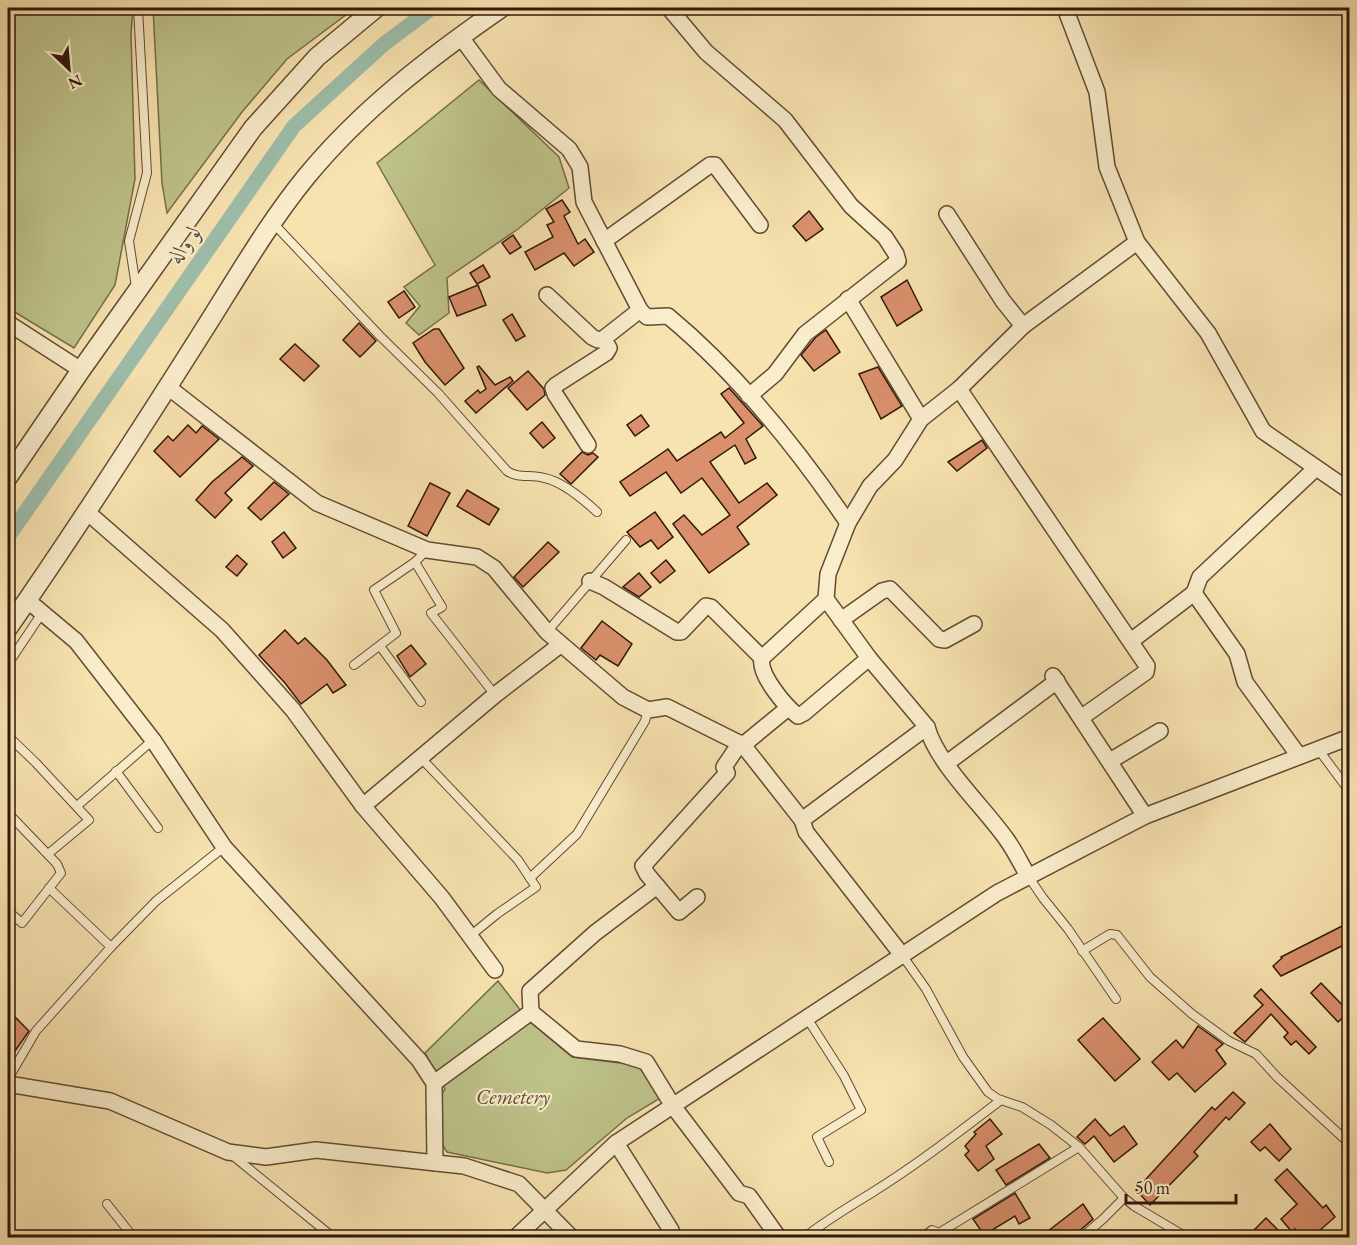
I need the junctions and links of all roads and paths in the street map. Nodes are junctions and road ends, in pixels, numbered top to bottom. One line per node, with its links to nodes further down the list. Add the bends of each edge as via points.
1 (138, 8): 12 (lane, via 147,173 129,242)
2 (376, 8): 12 (street, via 317,57 253,128)
3 (501, 8): 6 (street)
4 (669, 8): 14 (street, via 706,52 785,120 851,206 885,237 896,254 896,264)
5 (1065, 8): 11 (street, via 1097,92 1107,166)
6 (460, 36): 8 (street, via 382,97 344,134 305,177); 10 (street, via 499,89 569,149 580,167 584,202)
7 (947, 214): 17 (street)
8 (273, 223): 20 (street); 29 (lane, via 438,393 507,471 514,476 543,477 555,482)
9 (760, 225): 10 (street, via 715,165 710,165)
10 (604, 241): 15 (street)
11 (1137, 242): 17 (street); 25 (street, via 1208,333 1263,431)
12 (137, 291): 19 (street)
13 (547, 295): 18 (street, via 592,337)
14 (848, 299): 22 (street, via 805,334 775,374); 23 (street)
15 (640, 310): 18 (street); 22 (street, via 647,317 668,316)
16 (8, 323): 19 (street)
17 (1023, 326): 21 (street)
18 (603, 339): 24 (street, via 609,348 606,353 554,388)
19 (81, 370): 26 (street)
20 (168, 387): 28 (street); 32 (street, via 317,503)
21 (959, 389): 23 (street); 43 (street)
22 (749, 396): 30 (street, via 821,483)
23 (921, 419): 30 (street, via 895,460 870,486)
24 (588, 445)
25 (1316, 468): 27 (street); 35 (street, via 1200,577)
26 (8, 477)
27 (1350, 491)
28 (86, 511): 37 (street); 69 (street, via 222,630 294,710)
29 (597, 512)
30 (848, 523): 36 (street, via 828,574)
31 (626, 540): 34 (lane)
32 (427, 550): 33 (lane); 42 (street, via 477,558 494,568)
33 (415, 562): 45 (lane, via 374,590 396,633); 50 (lane, via 441,607 431,613)
34 (590, 581): 42 (lane); 46 (street, via 677,632 706,606 711,608)
35 (1194, 593): 43 (street); 62 (street, via 1237,654 1245,682)
36 (826, 599): 39 (street); 46 (street)
37 (27, 600): 38 (street); 41 (street)
38 (42, 613): 48 (lane); 59 (street, via 76,641)
39 (842, 620): 40 (street, via 890,589 939,639 945,640); 47 (street)
40 (974, 624)
41 (8, 628)
42 (547, 632): 44 (street)
43 (1131, 641): 54 (street, via 1148,666 1146,672)
44 (560, 645): 50 (street); 53 (street, via 623,697)
45 (380, 646): 49 (lane); 51 (lane)
46 (762, 658): 52 (street, via 763,673)
47 (869, 658): 52 (street, via 804,713 798,716); 55 (street)
48 (8, 664)
49 (354, 665)
50 (495, 695): 63 (street)
51 (421, 702)
52 (788, 708): 60 (street)
53 (648, 710): 60 (street, via 667,707); 77 (lane, via 577,834)
54 (1082, 717): 64 (street); 65 (street, via 1055,679)
55 (927, 727): 65 (street); 72 (street)
56 (1160, 731): 64 (street)
57 (8, 736): 68 (lane)
58 (1350, 737): 61 (street)
59 (153, 740): 66 (lane); 74 (street)
60 (742, 744): 72 (street); 78 (street, via 724,767 727,773 643,866)
61 (1318, 749): 62 (street); 67 (lane)
62 (1299, 756): 71 (street)
63 (421, 758): 69 (street); 77 (lane, via 503,843)
64 (1110, 761): 71 (street)
65 (947, 764): 76 (street, via 1007,840)
66 (117, 771): 68 (lane); 73 (lane)
67 (1350, 792)
68 (76, 806): 75 (lane, via 89,820)
69 (363, 806): 82 (street)
70 (8, 813): 75 (lane)
71 (1145, 816): 76 (street)
72 (802, 820): 85 (street, via 806,832)
73 (158, 828)
74 (224, 847): 83 (lane, via 156,902); 91 (street, via 419,1060)
75 (48, 854): 79 (lane, via 61,873)
76 (1028, 876): 84 (lane); 85 (street)
77 (530, 878): 82 (lane, via 536,887)
78 (657, 886): 80 (street, via 678,912); 88 (street, via 595,933 530,991)
79 (49, 888): 81 (lane, via 22,923); 83 (lane)
80 (697, 897)
81 (8, 911)
82 (470, 936): 86 (street)
83 (111, 947): 90 (lane, via 36,1031)
84 (1082, 951): 87 (lane); 96 (lane, via 1110,934 1117,935 1150,977 1229,1041 1256,1054)
85 (902, 955): 89 (street); 93 (lane, via 926,989 963,1057 988,1092)
86 (495, 969)
87 (1116, 999)
88 (531, 1012): 91 (street); 94 (street, via 576,1049 620,1054 646,1062)
89 (807, 1018): 94 (street); 99 (lane, via 861,1110 817,1137)
90 (8, 1079)
91 (434, 1083): 100 (street)
92 (8, 1084): 98 (street, via 110,1101)
93 (1001, 1100): 97 (lane, via 1022,1107); 110 (lane, via 936,1150 828,1218)
94 (673, 1106): 95 (street); 109 (street, via 739,1193 749,1196)
95 (616, 1143): 103 (street); 104 (street)
96 (1350, 1144)
97 (1079, 1147): 101 (lane); 111 (lane, via 939,1233 932,1230)
98 (228, 1152): 100 (street, via 266,1157 316,1150); 105 (lane)
99 (829, 1162)
100 (435, 1163): 103 (street, via 464,1166 519,1184)
101 (1124, 1198): 112 (lane); 113 (lane)
102 (107, 1204): 106 (lane)
103 (545, 1209): 107 (street); 108 (street)
104 (671, 1230)
105 (328, 1236)
106 (134, 1238)
107 (515, 1238)
108 (572, 1238)
109 (779, 1238)
110 (804, 1238)
111 (922, 1238)
112 (1081, 1238)
113 (1188, 1238)

